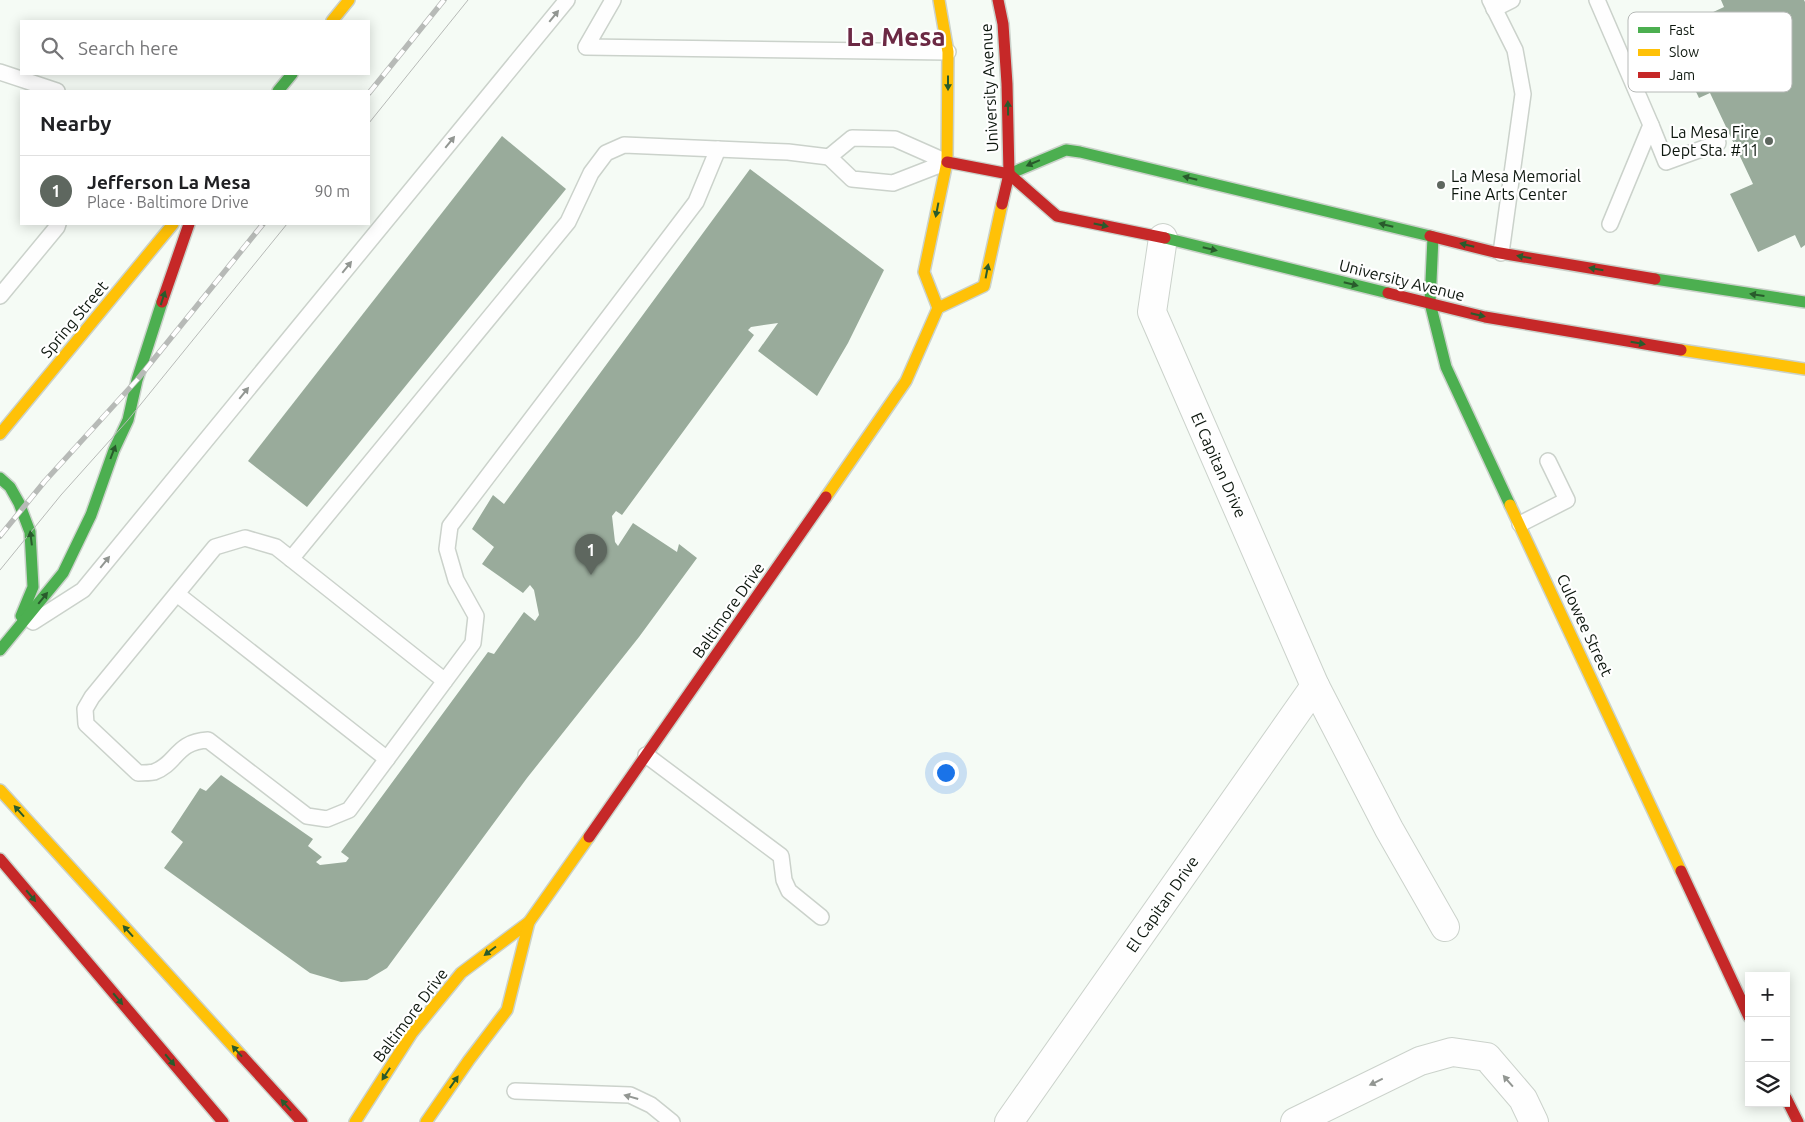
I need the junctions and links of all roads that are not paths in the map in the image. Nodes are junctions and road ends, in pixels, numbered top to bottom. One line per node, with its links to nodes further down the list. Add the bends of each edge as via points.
1 (349, 0): 9 (main road)
2 (567, 0): 41 (lane, one-way to 2, via 83,590)
3 (613, 0): 10 (lane, via 586,47)
4 (939, 0): 10 (main road)
5 (998, 0): 22 (main road, University Avenue, one-way to 5, via 1007,84)
6 (1512, 0): 8 (lane)
7 (1597, 0): 12 (lane)
8 (1492, 4): 29 (lane, via 1515,50 1524,94)
9 (333, 20)
10 (948, 52): 21 (main road, one-way to 21)
11 (0, 72): 14 (lane)
12 (1628, 72)
13 (291, 75): 15 (main road)
14 (54, 90)
15 (279, 90)
16 (1637, 92): 17 (lane)
17 (1651, 125): 18 (lane, via 1666,162); 23 (lane)
18 (1718, 143)
19 (718, 149): 20 (lane); 39 (lane, via 624,145 606,154 591,173 568,222); 43 (lane, via 696,202 450,526 446,549 456,580 476,616 473,642)
20 (829, 157): 21 (lane, via 852,138 895,139); 21 (lane, via 852,179 893,183)
21 (947, 162): 22 (main road, University Avenue); 33 (main road, one-way to 33, via 924,272)
22 (1009, 174): 27 (main road, University Avenue, one-way to 22, via 1080,152 1066,150); 28 (main road, University Avenue, one-way to 28, via 1057,216); 33 (main road, one-way to 22, via 984,286)
23 (1610, 224)
24 (58, 225): 30 (lane)
25 (172, 225): 35 (main road, Spring Street)
26 (188, 225): 41 (main road, one-way to 26, via 63,573 92,515 128,420 162,298)
27 (1433, 237): 29 (main road, University Avenue, one-way to 27); 32 (main road, Culowee Street)
28 (1163, 238): 32 (main road, University Avenue, one-way to 32); 44 (street, El Capitan Drive, via 1152,312)
29 (1501, 253): 31 (main road, University Avenue, one-way to 29)
30 (0, 296)
31 (1805, 302)
32 (1430, 303): 34 (main road, University Avenue, one-way to 34, via 1485,317); 38 (main road, Culowee Street, via 1446,367)
33 (938, 308): 45 (main road, Baltimore Drive, via 906,381)
34 (1805, 369)
35 (0, 434)
36 (1548, 461): 38 (lane, via 1567,500)
37 (0, 478): 41 (main road, one-way to 37, via 33,586 32,551 29,526 19,503 10,487)
38 (1520, 524): 52 (main road, Culowee Street)
39 (291, 559): 40 (lane, via 276,547 245,538 215,547); 43 (lane)
40 (177, 594): 46 (lane); 46 (lane, via 85,709 86,724 138,773 153,772 194,741 208,740 307,816 327,819 349,810)
41 (13, 636): 42 (main road)
42 (0, 650)
43 (444, 681): 46 (lane)
44 (1315, 686): 51 (street, El Capitan Drive, via 1389,829); 60 (street, El Capitan Drive)
45 (646, 755): 49 (lane, via 781,856 789,891); 50 (main road, Baltimore Drive)
46 (387, 759)
47 (2, 793): 56 (main road, one-way to 47)
48 (0, 859): 55 (main road, one-way to 55)
49 (821, 916)
50 (529, 922): 57 (main road, Baltimore Drive, one-way to 57, via 461,973 412,1033); 58 (main road, Baltimore Drive, one-way to 50, via 507,1010)
51 (1445, 927)
52 (1745, 1008)
53 (515, 1091): 59 (lane, one-way to 53, via 651,1105 630,1096)
54 (1790, 1106): 63 (main road)
55 (223, 1122)
56 (302, 1122)
57 (355, 1122)
58 (426, 1122)
59 (672, 1122)
60 (1009, 1122)
61 (1295, 1122): 62 (street, one-way to 61, via 1524,1099 1487,1057 1452,1052 1420,1061)
62 (1534, 1122)
63 (1798, 1122)

